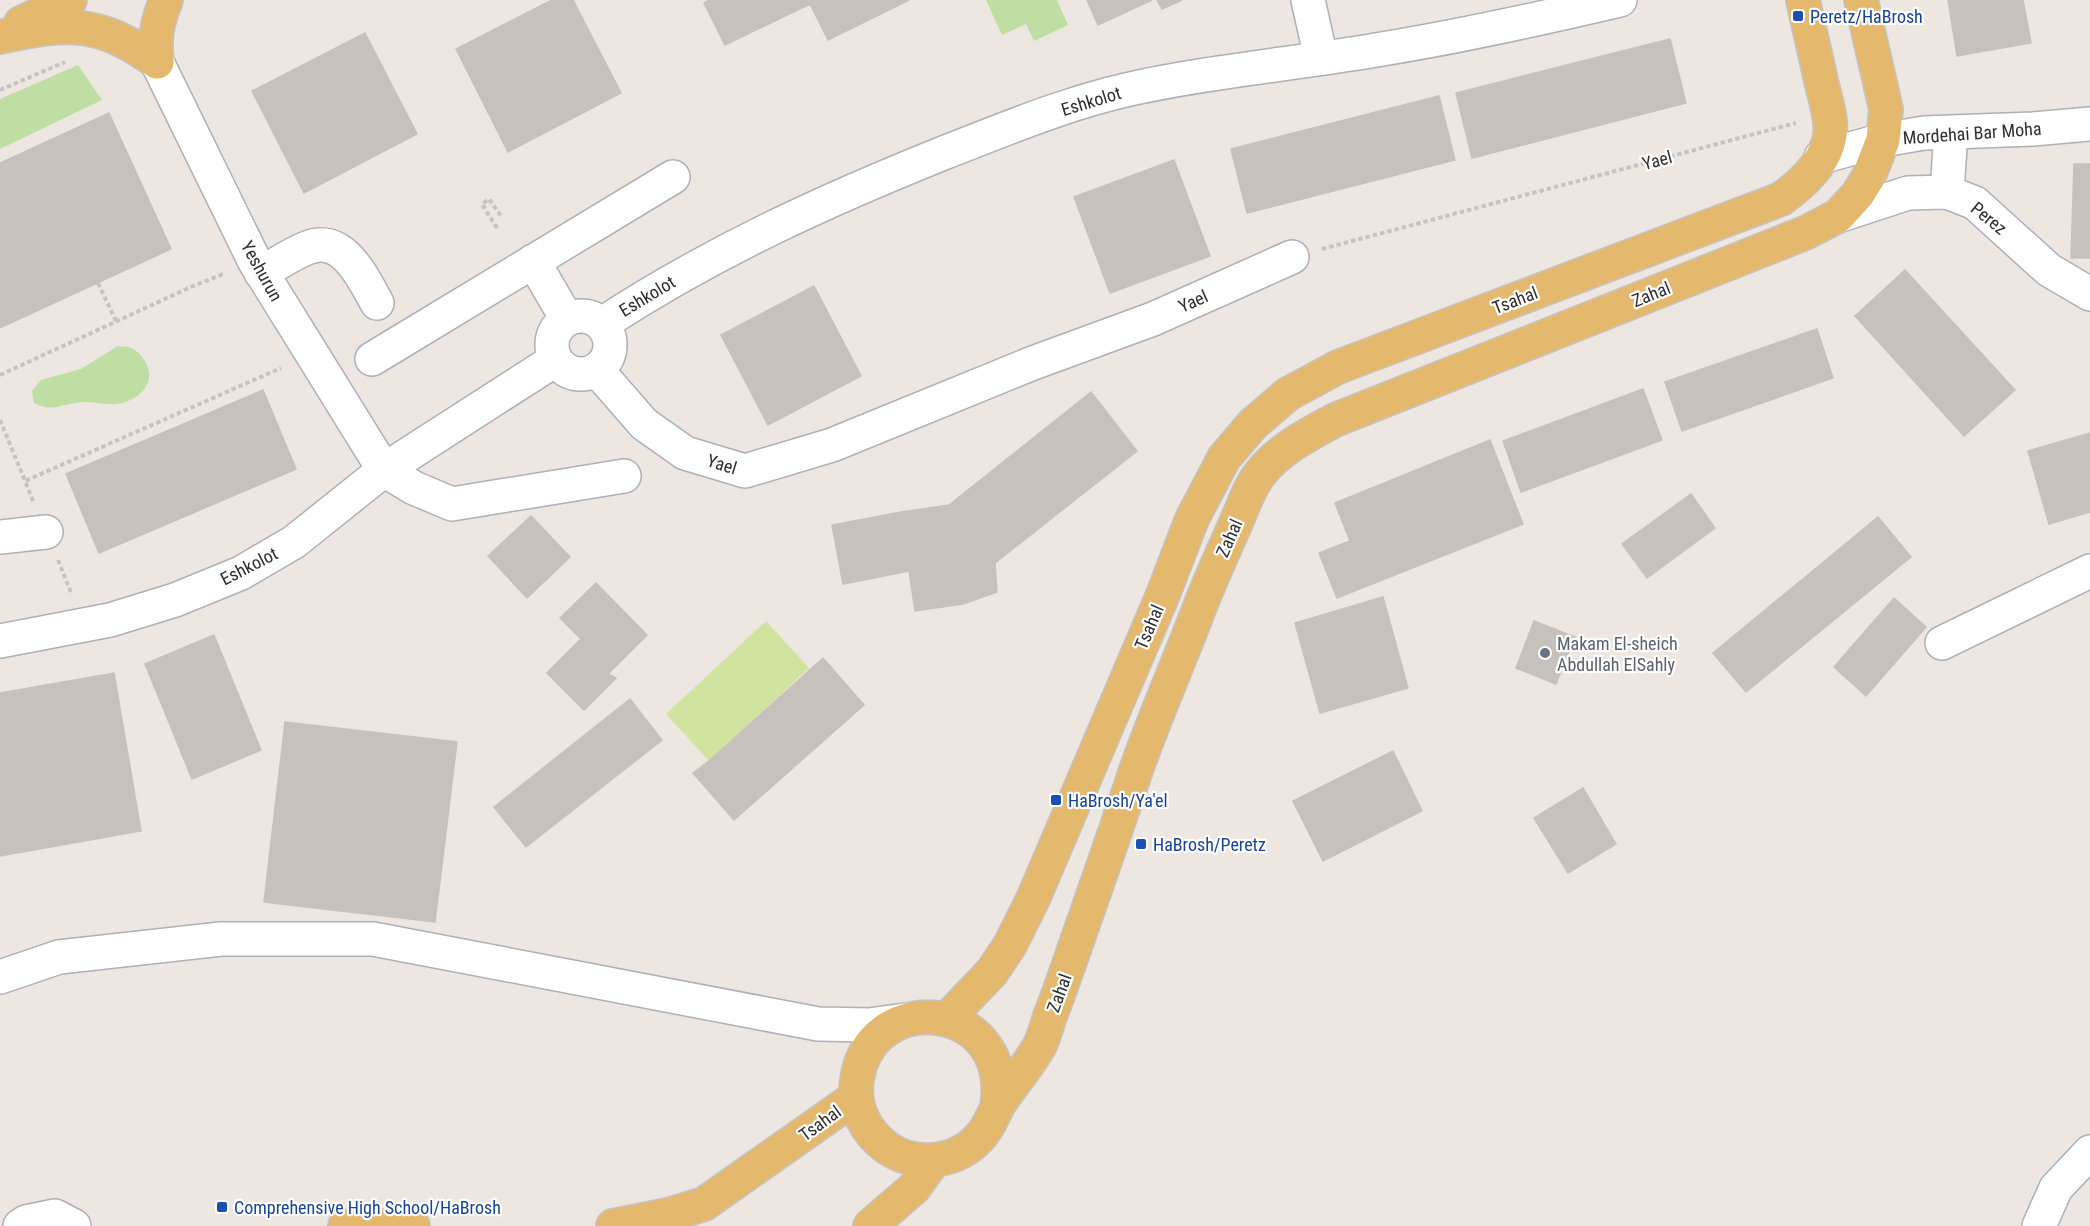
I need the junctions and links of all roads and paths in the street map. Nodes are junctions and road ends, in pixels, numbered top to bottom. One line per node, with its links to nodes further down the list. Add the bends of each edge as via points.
1 (70, 0): 7 (main road)
2 (166, 0): 10 (main road, via 154,41)
3 (1308, 0): 8 (street)
4 (1620, 0): 8 (street, Eshkolot, via 1545,18)
5 (1803, 0): 12 (main road)
6 (1861, 0): 15 (main road, via 1886,109)
7 (0, 34): 10 (main road, via 67,26 91,28 128,42)
8 (1321, 58): 30 (street, Eshkolot, via 1129,90 977,140 815,206 657,288)
9 (73, 59): 11 (path)
10 (158, 62): 24 (street, Yeshurun)
11 (0, 90)
12 (1829, 114): 16 (main road, via 1830,135); 22 (path, Yael)
13 (2090, 124): 14 (street, Mordehai Bar Moha)
14 (1951, 132): 15 (street, Mordehai Bar Moha); 18 (street)
15 (1883, 140): 16 (street, Mordehai Bar Moha); 20 (main road, Zahal, via 1869,176)
16 (1821, 158): 47 (main road, Tsahal, via 1808,178 1781,199 1338,367 1288,394 1253,424 1224,458 1192,519 1033,899 992,972)
17 (673, 177): 23 (street)
18 (1947, 192): 20 (street, Perez, via 1908,194); 26 (street, Perez, via 1975,203 2049,270)
19 (501, 216): 21 (path, via 489,199 482,204)
20 (1838, 216): 52 (main road, Zahal, via 1805,233 1335,420 1309,434 1259,474 1210,580 1141,758 1040,1044)
21 (497, 228)
22 (1292, 257): 34 (street, Yael, via 1153,319 832,445 745,471 685,453 644,424)
23 (533, 261): 28 (street); 32 (street)
24 (258, 267): 27 (street, via 327,244 345,254); 29 (path, via 191,287); 31 (street, Yeshurun)
25 (98, 283): 29 (path)
26 (2090, 294)
27 (377, 303)
28 (567, 319): 30 (street, via 587,316); 33 (street, via 554,332)
29 (116, 321): 35 (path)
30 (602, 324): 34 (street, via 609,335 609,355)
31 (312, 354): 37 (street, Yeshurun); 39 (path)
32 (372, 359)
33 (555, 360): 34 (street, via 578,374); 37 (street, Eshkolot)
34 (597, 370)
35 (0, 375)
36 (0, 420): 39 (path)
37 (384, 470): 38 (street, via 452,504); 43 (street, Eshkolot, via 294,542 241,573 175,600)
38 (624, 476)
39 (25, 481): 40 (path)
40 (46, 532): 41 (street); 43 (path)
41 (0, 537)
42 (2090, 571): 45 (street)
43 (84, 625): 44 (street, Eshkolot)
44 (0, 641)
45 (1942, 643)
46 (0, 977): 49 (street, via 59,957 221,939 373,939 818,1024)
47 (947, 1019): 48 (main road, Tsahal); 52 (main road, via 975,1034 990,1053 998,1076)
48 (905, 1020): 49 (street, via 869,1025); 50 (main road, Tsahal, via 878,1037)
49 (847, 1023): 50 (street, via 860,1042)
50 (860, 1064): 51 (main road, Tsahal)
51 (856, 1097): 54 (main road, via 863,1120 887,1148 909,1158); 59 (main road, Tsahal, via 704,1204)
52 (997, 1107): 54 (main road, Zahal, via 974,1144 955,1155)
53 (2090, 1152): 61 (street, via 2056,1188)
54 (934, 1160): 60 (main road, via 914,1188)
55 (20, 1226): 56 (street, via 55,1216)
56 (74, 1226)
57 (345, 1226): 58 (main road)
58 (412, 1226)
59 (613, 1226)
60 (870, 1226)
61 (2039, 1226)

